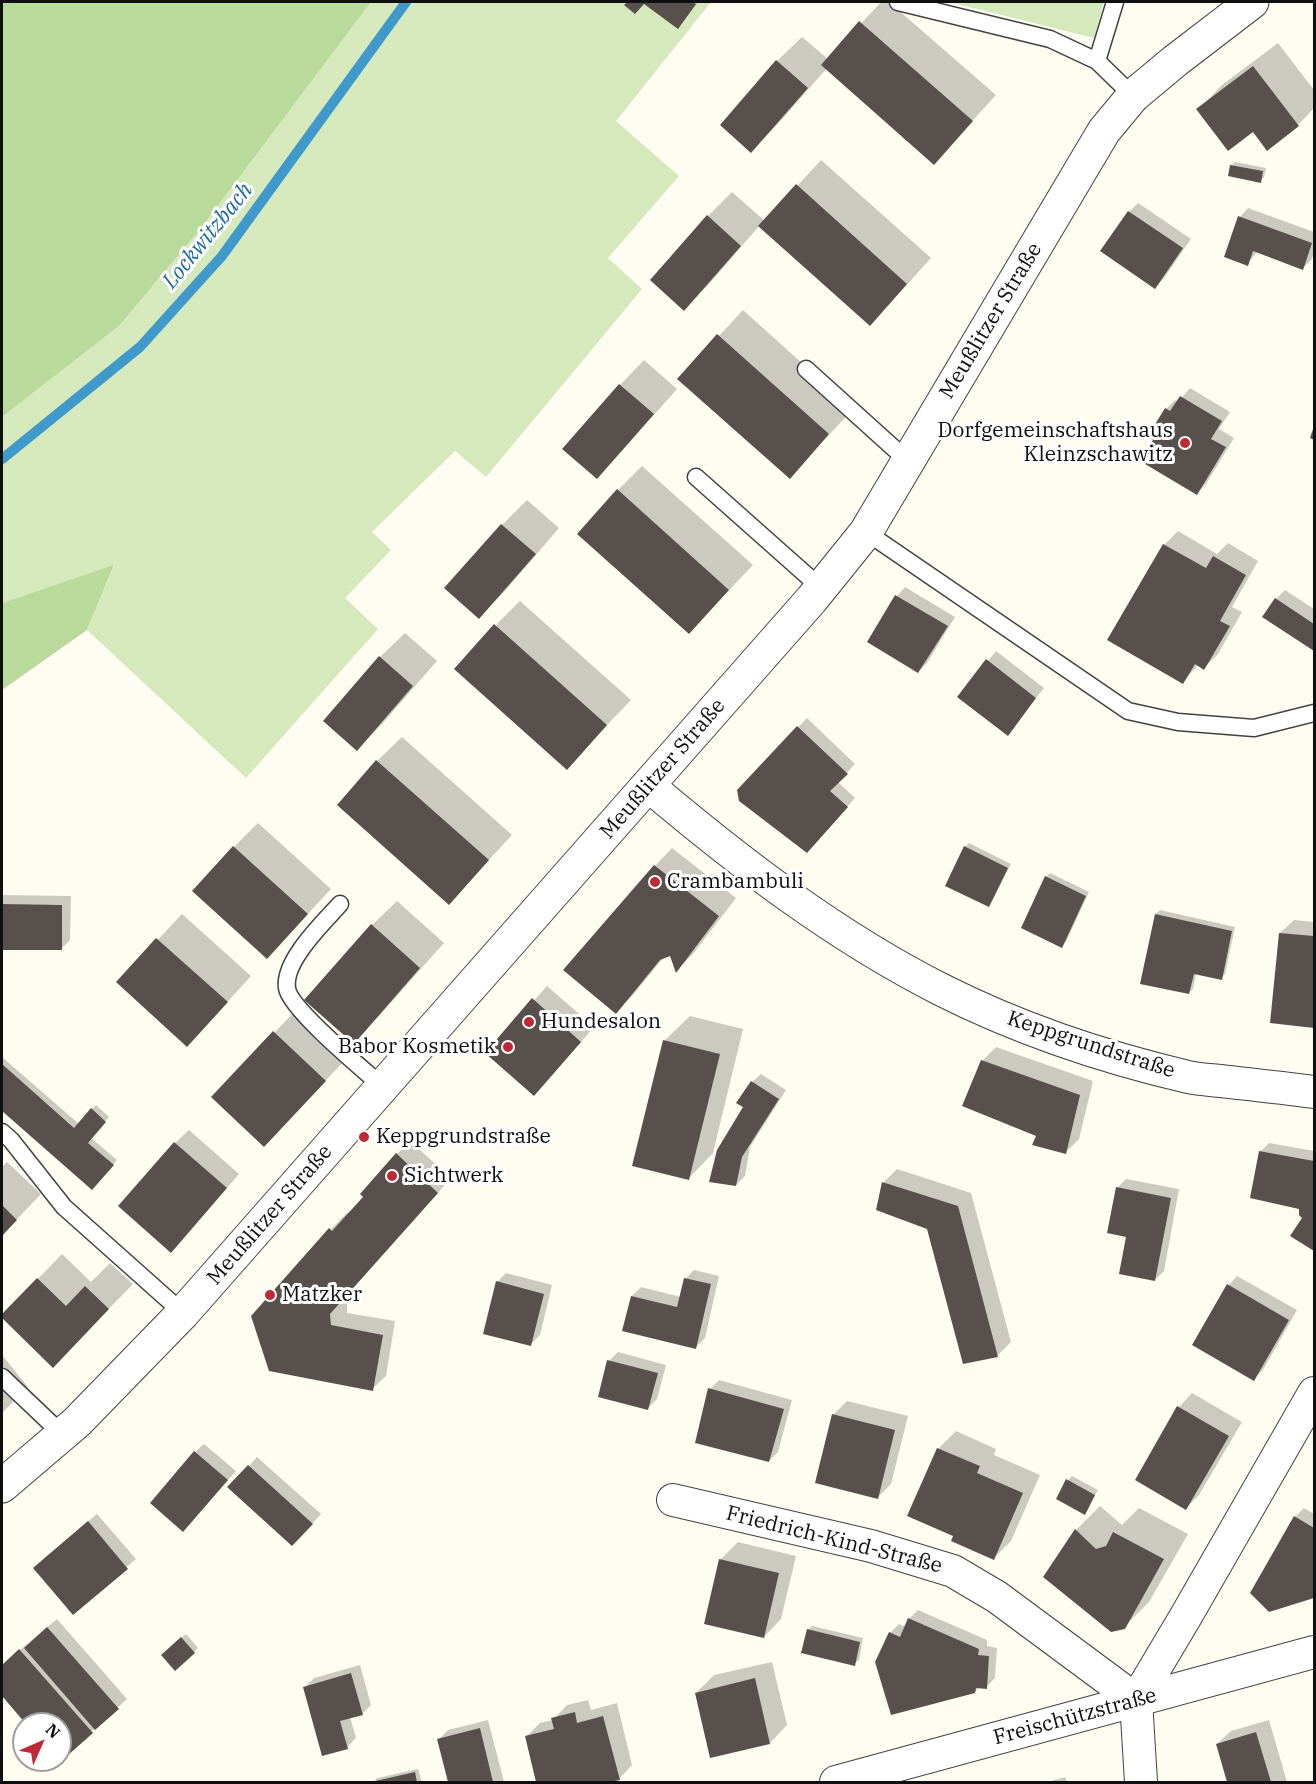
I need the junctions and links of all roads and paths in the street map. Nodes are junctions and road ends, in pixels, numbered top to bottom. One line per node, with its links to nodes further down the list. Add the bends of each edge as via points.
1 (898, 2): 4 (lane, via 1050,39)
2 (1115, 2): 4 (lane)
3 (1252, 2): 5 (street, Meußlitzer Straße)
4 (1097, 62): 5 (lane)
5 (1133, 96): 7 (street, Meußlitzer Straße, via 1104,130)
6 (806, 369): 7 (lane)
7 (908, 461): 9 (street, Meußlitzer Straße)
8 (696, 477): 10 (lane)
9 (866, 532): 10 (street, Meußlitzer Straße); 11 (lane, via 1128,711 1178,722 1254,728)
10 (821, 588): 12 (street, Meußlitzer Straße)
11 (1314, 713)
12 (649, 786): 14 (street, Meußlitzer Straße); 15 (street, Keppgrundstraße, via 765,880 862,945 940,989 1035,1030 1130,1062 1191,1077)
13 (340, 904): 14 (lane, via 293,964 287,989 305,1015)
14 (383, 1087): 17 (street, Meußlitzer Straße)
15 (1314, 1092)
16 (2, 1132): 17 (lane, via 64,1207)
17 (183, 1313): 20 (street, Meußlitzer Straße)
18 (2, 1377): 20 (lane)
19 (1314, 1394): 24 (street)
20 (62, 1434): 21 (street, Meußlitzer Straße)
21 (2, 1486)
22 (673, 1500): 24 (street, Friedrich-Kind-Straße, via 872,1546 953,1571 997,1597)
23 (1314, 1652): 24 (street, Freischützstraße)
24 (1136, 1700): 25 (street, Freischützstraße); 26 (street)
25 (836, 1782)
26 (1141, 1782)

